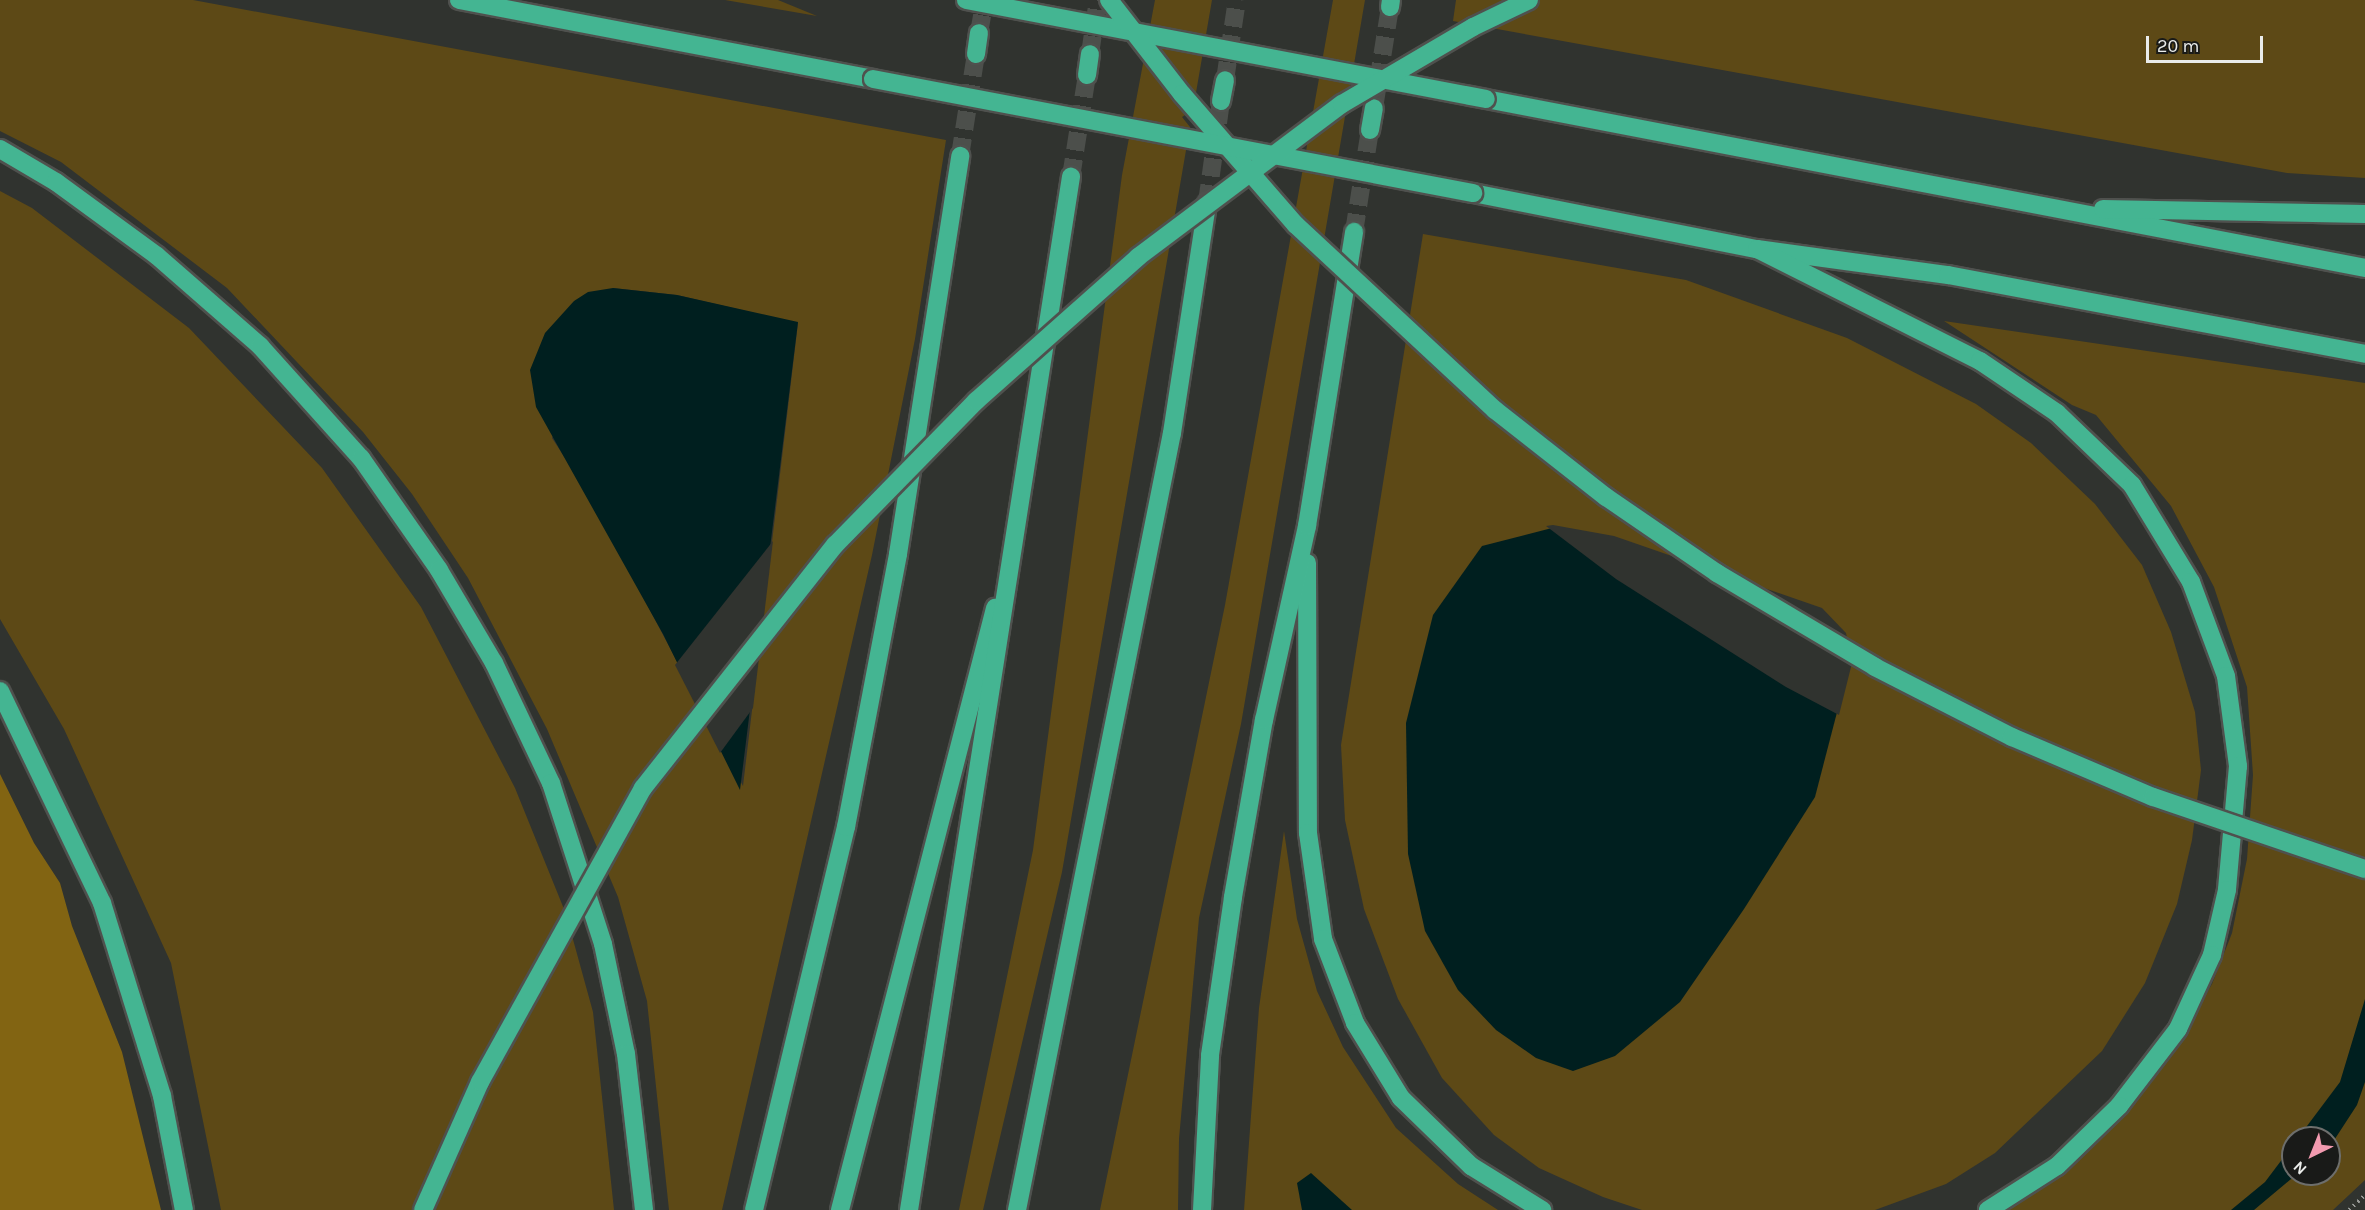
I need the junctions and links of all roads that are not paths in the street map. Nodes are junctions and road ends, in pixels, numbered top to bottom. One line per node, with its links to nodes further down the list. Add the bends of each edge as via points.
1 (459, 0): 20 (highway, bridge)
2 (966, 0): 17 (highway, bridge)
3 (1109, 0): 26 (highway, bridge, via 1182,94 1296,225 1496,410 1606,497 1717,573 1865,661 2012,737 2153,797)
4 (1529, 0): 28 (highway, bridge, via 1473,27 1342,104 1138,256 976,401 835,545 643,788 485,1072)
5 (980, 33): 6 (highway)
6 (976, 54)
7 (1090, 54): 8 (highway)
8 (1087, 75)
9 (1225, 80): 10 (highway)
10 (1221, 101)
11 (1374, 108): 12 (highway)
12 (1370, 130)
13 (0, 149): 29 (highway, via 56,182 157,256 260,346 361,458 439,570 494,663 551,783 603,944 626,1054)
14 (960, 156): 30 (highway, via 898,554 846,827)
15 (1071, 177): 23 (highway)
16 (1207, 203): 33 (highway, via 1170,444)
17 (2054, 208): 18 (highway); 21 (highway)
18 (2365, 214)
19 (1354, 232): 24 (highway)
20 (1756, 249): 22 (highway, via 1948,274); 36 (highway, via 1980,361 2057,413 2132,485 2192,582 2226,676 2238,766 2227,890 2212,955 2178,1029 2119,1106 2057,1166)
21 (2365, 268)
22 (2365, 354)
23 (1022, 501): 31 (highway); 32 (highway)
24 (1307, 526): 34 (highway, via 1264,720 1233,897 1210,1055); 35 (highway, via 1308,833 1323,939 1355,1023 1401,1098 1471,1166)
25 (0, 691): 27 (highway, via 102,903 162,1096)
26 (2365, 869)
27 (184, 1210)
28 (423, 1210)
29 (644, 1210)
30 (754, 1210)
31 (840, 1210)
32 (909, 1210)
33 (1017, 1210)
34 (1202, 1210)
35 (1542, 1210)
36 (1988, 1210)

